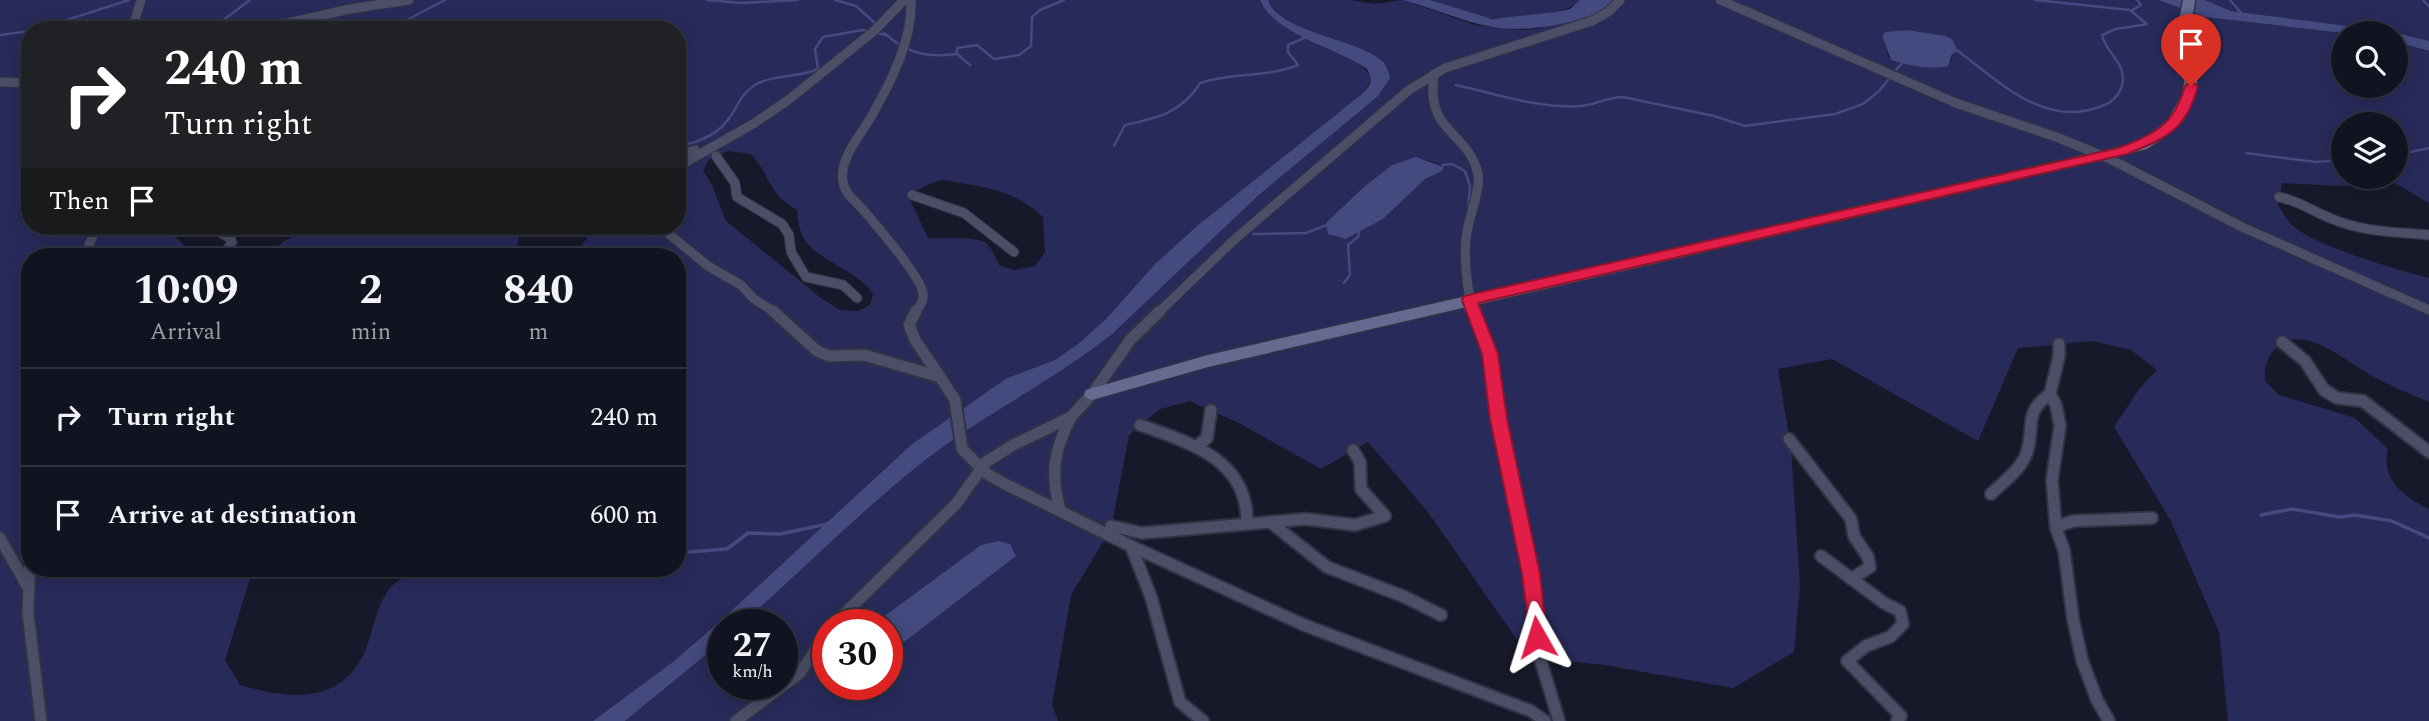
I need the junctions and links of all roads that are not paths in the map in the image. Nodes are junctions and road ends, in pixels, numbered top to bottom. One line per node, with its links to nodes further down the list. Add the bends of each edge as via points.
1 (141, 0): 8 (street)
2 (409, 0): 9 (street)
3 (904, 0): 13 (street, via 873,32 788,99)
4 (911, 0): 32 (street, via 912,17 903,48 873,114 843,164 843,184 917,279 923,294 921,306 909,325)
5 (1620, 0): 10 (street, via 1592,22)
6 (1720, 0): 16 (street, via 1892,76)
7 (2189, 0): 16 (main road, via 2182,37 2192,70 2187,102 2160,136 2142,146)
8 (136, 21)
9 (297, 21)
10 (1434, 74): 28 (street, via 1433,107 1470,155 1479,176 1466,236); 33 (street, via 1409,90 1235,239 1132,340)
11 (0, 82): 12 (street)
12 (21, 83)
13 (715, 144): 14 (street); 17 (street)
14 (686, 152)
15 (716, 156): 27 (street, via 735,183 737,197 782,224 806,277 843,285)
16 (2102, 156): 28 (main road); 29 (street, via 2242,227)
17 (686, 162)
18 (912, 195): 26 (street, via 964,213)
19 (2279, 197): 22 (street, via 2299,201 2331,219 2378,231)
20 (224, 235): 23 (street, via 232,242)
21 (670, 235): 25 (street)
22 (2429, 235)
23 (228, 248)
24 (686, 248): 32 (street, via 783,318 817,351 829,356 864,355)
25 (686, 248)
26 (1014, 252)
27 (858, 298)
28 (1469, 300): 33 (main road, via 1208,360); 65 (street, via 1490,354 1531,574 1539,658)
29 (2429, 310)
30 (2282, 342): 41 (street, via 2305,361 2323,390 2337,398 2362,401)
31 (2059, 344): 34 (street)
32 (940, 377): 42 (street, via 955,400 962,449)
33 (1092, 394): 36 (street)
34 (2050, 394): 43 (street, via 2039,399 2028,422 2023,462); 49 (street, via 2060,408 2052,479)
35 (1211, 410): 39 (street, via 1207,438)
36 (1071, 417): 42 (street, via 1013,445); 44 (street, via 1051,465)
37 (1140, 425): 39 (street)
38 (1789, 439): 56 (street, via 1851,519 1854,536 1868,557 1870,567)
39 (1195, 447): 47 (street, via 1230,471 1245,497)
40 (1353, 450): 46 (street, via 1360,462 1361,489 1385,516 1354,525 1306,519)
41 (2429, 452)
42 (982, 469): 44 (street); 58 (street, via 956,504)
43 (1991, 494)
44 (1060, 510): 51 (street)
45 (2152, 518): 49 (street, via 2073,521)
46 (1270, 522): 47 (street); 59 (street, via 1327,567)
47 (1247, 523): 48 (street, via 1142,533)
48 (1111, 526)
49 (2056, 527): 67 (street, via 2065,550 2079,653 2091,692)
50 (0, 538): 53 (street)
51 (1131, 546): 63 (street, via 1151,597 1180,702); 64 (street, via 1304,625 1531,711)
52 (1821, 556): 56 (street)
53 (21, 575)
54 (22, 577): 57 (street)
55 (28, 577): 57 (street)
56 (1851, 579): 66 (street, via 1900,611 1903,624 1897,634 1867,645 1847,661 1894,707 1901,716)
57 (27, 586): 61 (street)
58 (849, 609)
59 (1441, 615)
60 (812, 658): 62 (street, via 784,687)
61 (41, 721)
62 (736, 721)
63 (1203, 721)
64 (1545, 721)
65 (1559, 721)
66 (1897, 721)
67 (2109, 721)

